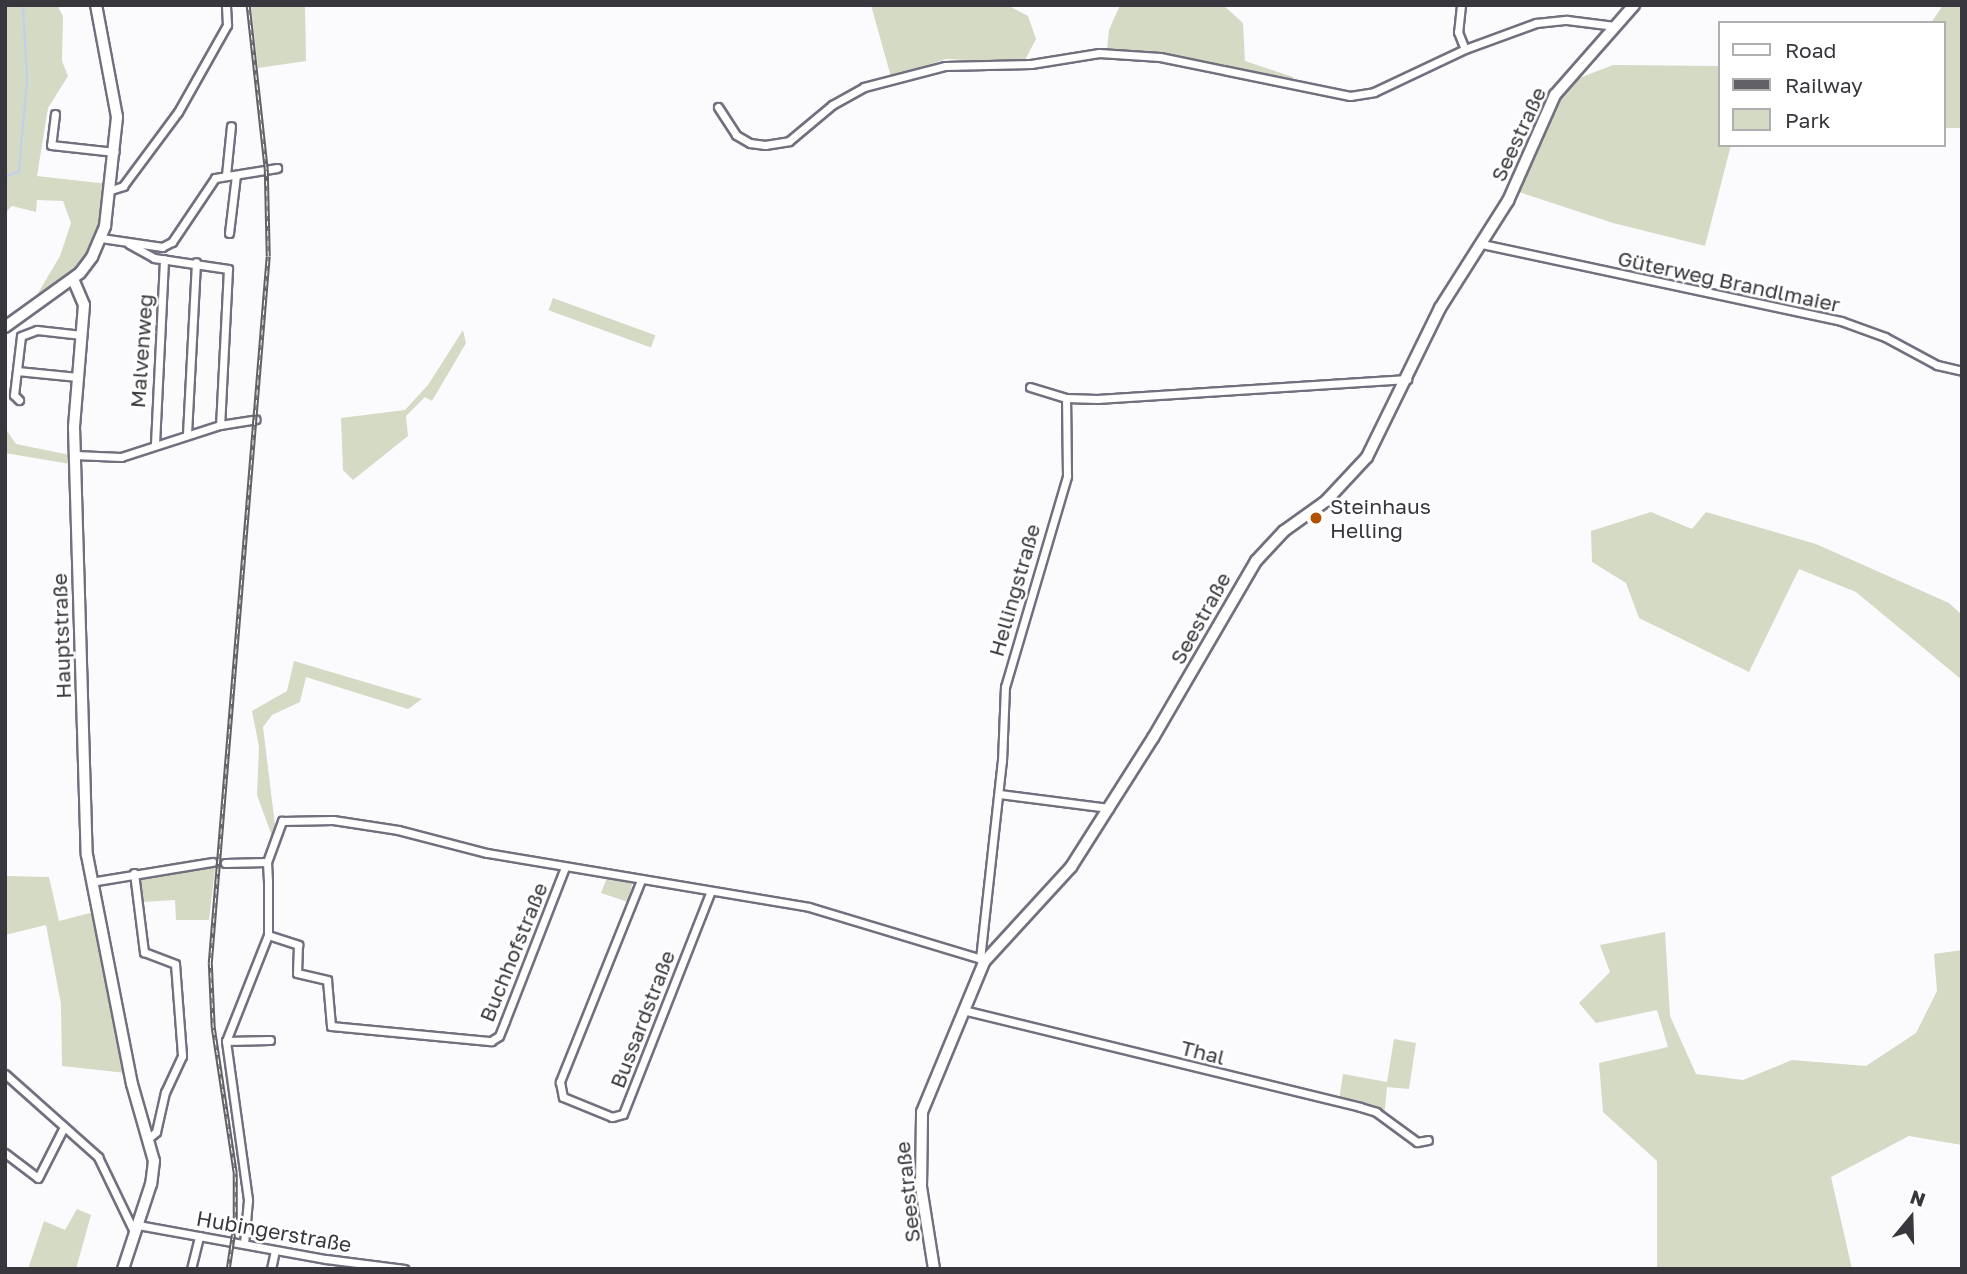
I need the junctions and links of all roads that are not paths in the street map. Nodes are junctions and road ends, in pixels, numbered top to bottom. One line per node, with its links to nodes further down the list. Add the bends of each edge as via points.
1 (96, 5): 10 (street, via 116,107)
2 (226, 5): 14 (street, via 227,25 178,112 123,186)
3 (1461, 5): 6 (street, via 1457,22)
4 (1634, 5): 5 (street, Seestraße)
5 (1615, 26): 6 (street, via 1567,20 1536,23); 18 (street, Seestraße, via 1555,95 1508,201)
6 (1465, 49): 7 (street, via 1374,92 1350,96 1124,53 1031,64 945,66 864,88 832,105 789,141 765,145 736,135)
7 (718, 107)
8 (55, 114): 10 (street, via 51,145)
9 (231, 126): 12 (street)
10 (115, 152): 14 (street)
11 (277, 168): 13 (street)
12 (226, 175): 13 (street); 17 (street, via 206,186 168,245)
13 (236, 175): 15 (street)
14 (111, 190): 16 (street)
15 (229, 233)
16 (101, 238): 17 (street); 21 (street)
17 (128, 244): 19 (street, via 137,252)
18 (1482, 244): 25 (street, Güterweg Brandlmaier, via 1841,321 1885,337 1937,365); 27 (street, Seestraße, via 1440,308)
19 (164, 259): 20 (street); 34 (street, Malvenweg)
20 (196, 262): 32 (street, via 229,272); 33 (street)
21 (73, 279): 22 (street); 23 (street, Hauptstraße, via 84,301)
22 (5, 327)
23 (82, 335): 24 (street, via 37,330 23,334); 26 (street, Hauptstraße)
24 (17, 371): 26 (street); 30 (street, via 15,395)
25 (1962, 371)
26 (78, 377): 35 (street, Hauptstraße)
27 (1407, 379): 29 (street); 37 (street, Seestraße, via 1367,457 1256,561)
28 (1030, 387): 29 (street)
29 (1066, 398): 36 (street, Hellingstraße, via 1067,476 1005,687)
30 (19, 400)
31 (256, 419): 32 (street)
32 (220, 425): 33 (street)
33 (187, 434): 34 (street)
34 (155, 444): 35 (street, via 114,458)
35 (75, 455): 44 (street, Hauptstraße)
36 (999, 794): 37 (street); 47 (street, Hellingstraße)
37 (1109, 808): 47 (street, Seestraße, via 1056,886)
38 (212, 862): 42 (street)
39 (267, 862): 40 (street); 41 (street, Buchhofstraße, via 279,823 307,818 398,830 457,847); 46 (street, Buchhofstraße)
40 (225, 863)
41 (565, 867): 43 (street, Buchhofstraße); 46 (street, Buchhofstraße, via 502,1028 491,1041 335,1028 328,1023 327,980 297,973 298,945)
42 (134, 873): 44 (street); 53 (street, via 144,952 175,964 182,1056)
43 (641, 880): 45 (street, Buchhofstraße); 45 (street, Bussardstraße, via 560,1082 563,1097 612,1116 623,1114)
44 (91, 882): 53 (street, Hauptstraße, via 118,994 132,1084)
45 (710, 893): 47 (street, Buchhofstraße, via 810,907)
46 (268, 935): 50 (street, Buchhofstraße)
47 (981, 960): 48 (street, Seestraße)
48 (962, 1009): 54 (street, Thal, via 1316,1100 1360,1107 1376,1112 1417,1142); 64 (street, Seestraße, via 930,1085 919,1133 921,1187)
49 (270, 1040): 50 (street)
50 (226, 1041): 58 (street, Buchhofstraße, via 248,1200)
51 (5, 1074): 52 (street)
52 (64, 1127): 55 (street, via 38,1178); 56 (street, via 109,1172 127,1225)
53 (150, 1138): 56 (street, Hauptstraße, via 153,1172)
54 (1428, 1140)
55 (5, 1153)
56 (137, 1229): 57 (street, Hubingerstraße); 60 (street, Hauptstraße)
57 (199, 1236): 58 (street, Hubingerstraße); 61 (street)
58 (244, 1244): 59 (street, Hubingerstraße)
59 (275, 1250): 62 (street); 63 (street, Hubingerstraße)
60 (123, 1269)
61 (191, 1269)
62 (271, 1269)
63 (404, 1269)
64 (934, 1269)

